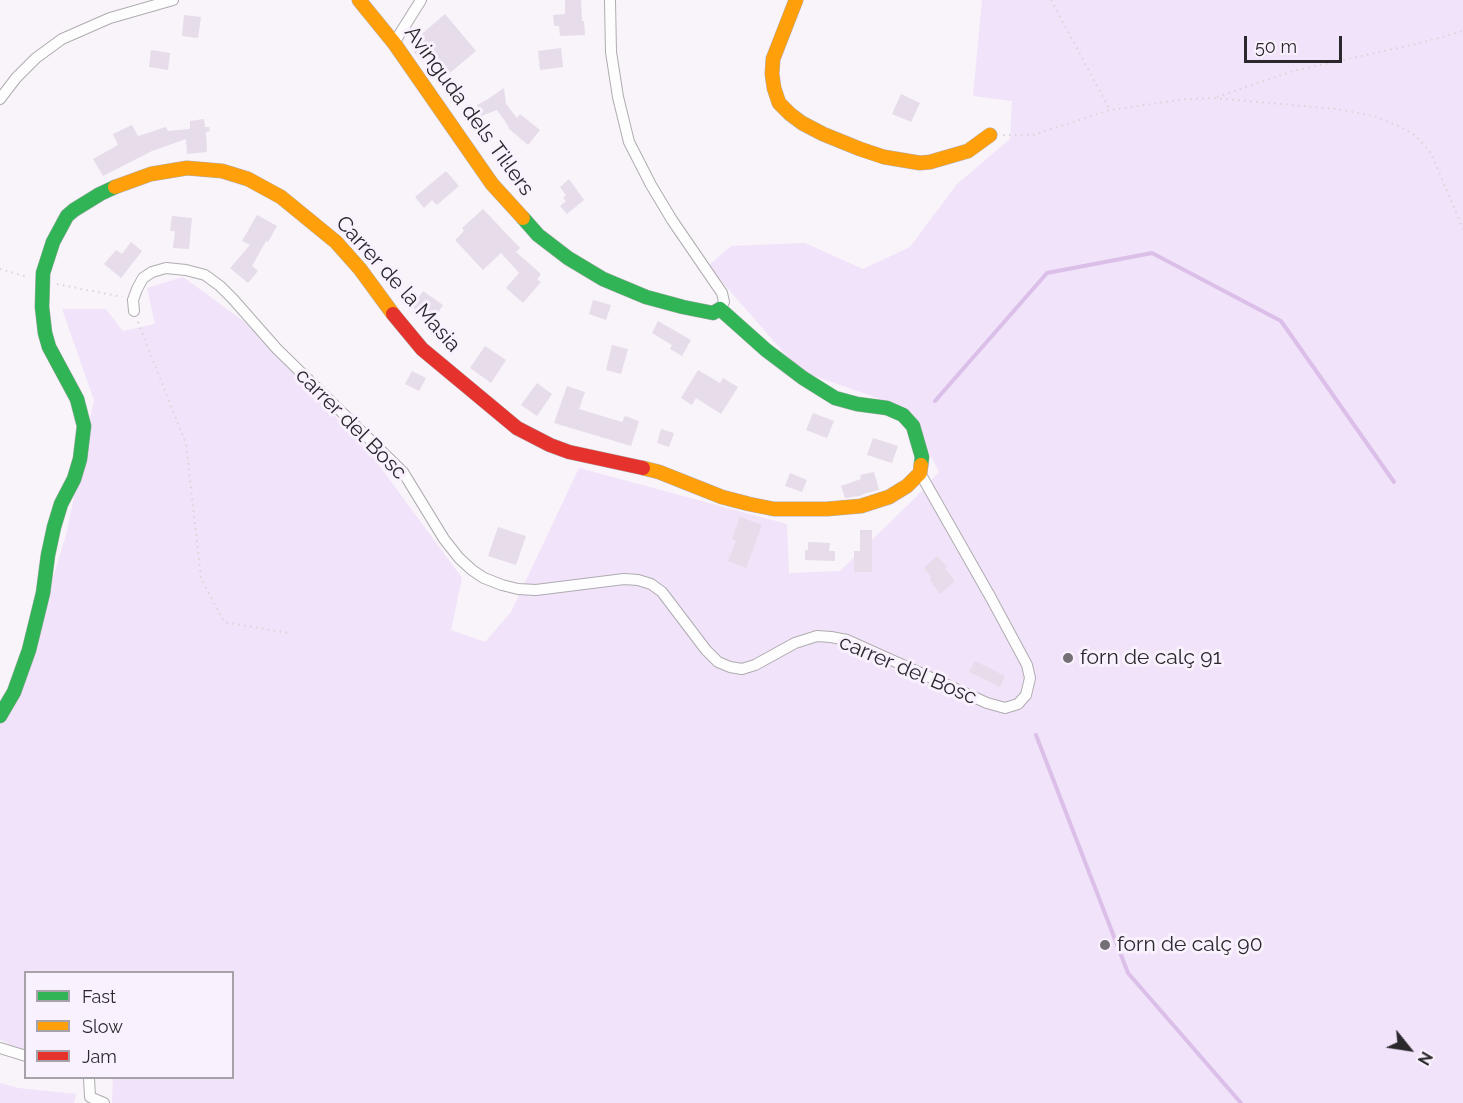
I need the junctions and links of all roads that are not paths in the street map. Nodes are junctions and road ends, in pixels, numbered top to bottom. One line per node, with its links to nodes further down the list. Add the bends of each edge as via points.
1 (173, 0): 7 (street, via 110,18 62,39 36,58)
2 (359, 0): 6 (street, Avinguda dels Til·lers)
3 (421, 0): 6 (street)
4 (610, 0): 10 (street, via 611,52 629,142 667,211 722,293 724,302)
5 (796, 0): 8 (street, via 773,59 772,74 779,103 802,123 860,149 920,163 968,151)
6 (394, 43): 10 (street, Avinguda dels Til·lers, via 492,184 538,235 568,258 622,288 713,313)
7 (0, 99)
8 (990, 135)
9 (134, 305): 11 (street, carrer del Bosc, via 143,278 152,272 166,268 205,275 403,472 444,539 459,558 484,578 536,590 638,580 662,591 706,650 730,667 742,669 795,643 817,636 831,637 847,640 987,704 1005,708 1018,704 1026,695 1030,678 1027,664)
10 (720, 309): 11 (street, via 766,350 835,398 903,415 913,426 918,441)
11 (920, 473): 12 (street, Carrer de la Masia, via 888,497 861,506 774,509 722,497 659,472 550,445 517,428 422,349 336,242 270,190 222,171 187,168 151,174 100,194 67,216 43,273 45,333 77,399 84,426 74,480 54,527 29,650 14,692)
12 (0, 716)
13 (0, 1048): 14 (street)
14 (24, 1055)
15 (90, 1079): 16 (street)
16 (90, 1100): 17 (street)
17 (104, 1103)

